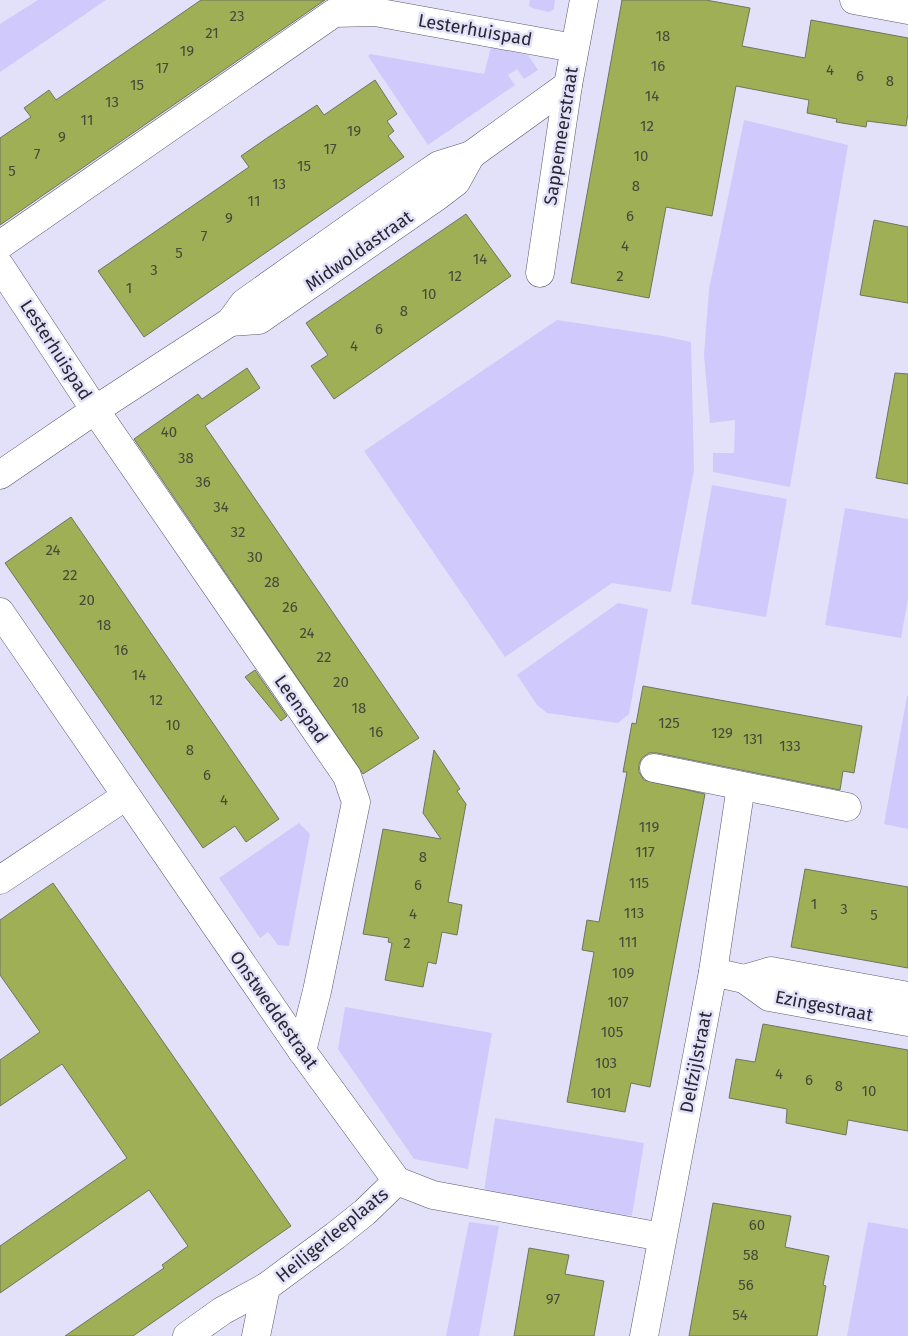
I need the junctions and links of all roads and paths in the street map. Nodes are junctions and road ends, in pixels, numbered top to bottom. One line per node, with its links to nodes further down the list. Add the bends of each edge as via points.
1 (584, 0): 4 (street, Sappemeerstraat)
2 (854, 0): 3 (street)
3 (908, 10)
4 (574, 48): 5 (street, Sappemeerstraat); 6 (street, Lesterhuispad, via 375,12 334,13)
5 (568, 85): 8 (street, Sappemeerstraat); 9 (street, Midwoldastraat, via 471,155 439,165 420,178 244,303 230,322)
6 (0, 245)
7 (0, 266): 9 (street, Lesterhuispad)
8 (540, 273)
9 (95, 410): 10 (street, Midwoldastraat); 21 (street, Leenspad, via 347,776 356,802)
10 (0, 475)
11 (0, 612): 14 (street, Onstweddestraat)
12 (654, 768): 13 (street)
13 (741, 786): 15 (street); 17 (street, Delfzijlstraat)
14 (126, 796): 16 (street); 21 (street, Onstweddestraat)
15 (846, 807)
16 (0, 880)
17 (713, 972): 18 (street, Ezingestraat); 23 (street, Delfzijlstraat)
18 (744, 979): 19 (street, Ezingestraat, via 771,971); 20 (street, Ezingestraat, via 769,997)
19 (908, 996)
20 (908, 1022)
21 (302, 1051): 22 (street, Onstweddestraat)
22 (397, 1181): 23 (street, via 441,1196); 24 (street, Heiligerleeplaats, via 350,1224)
23 (662, 1237): 27 (street, Delfzijlstraat)
24 (266, 1287): 25 (street, Heiligerleeplaats, via 222,1311); 26 (street, Heiligerleeplaats)
25 (187, 1336)
26 (256, 1336)
27 (644, 1336)

